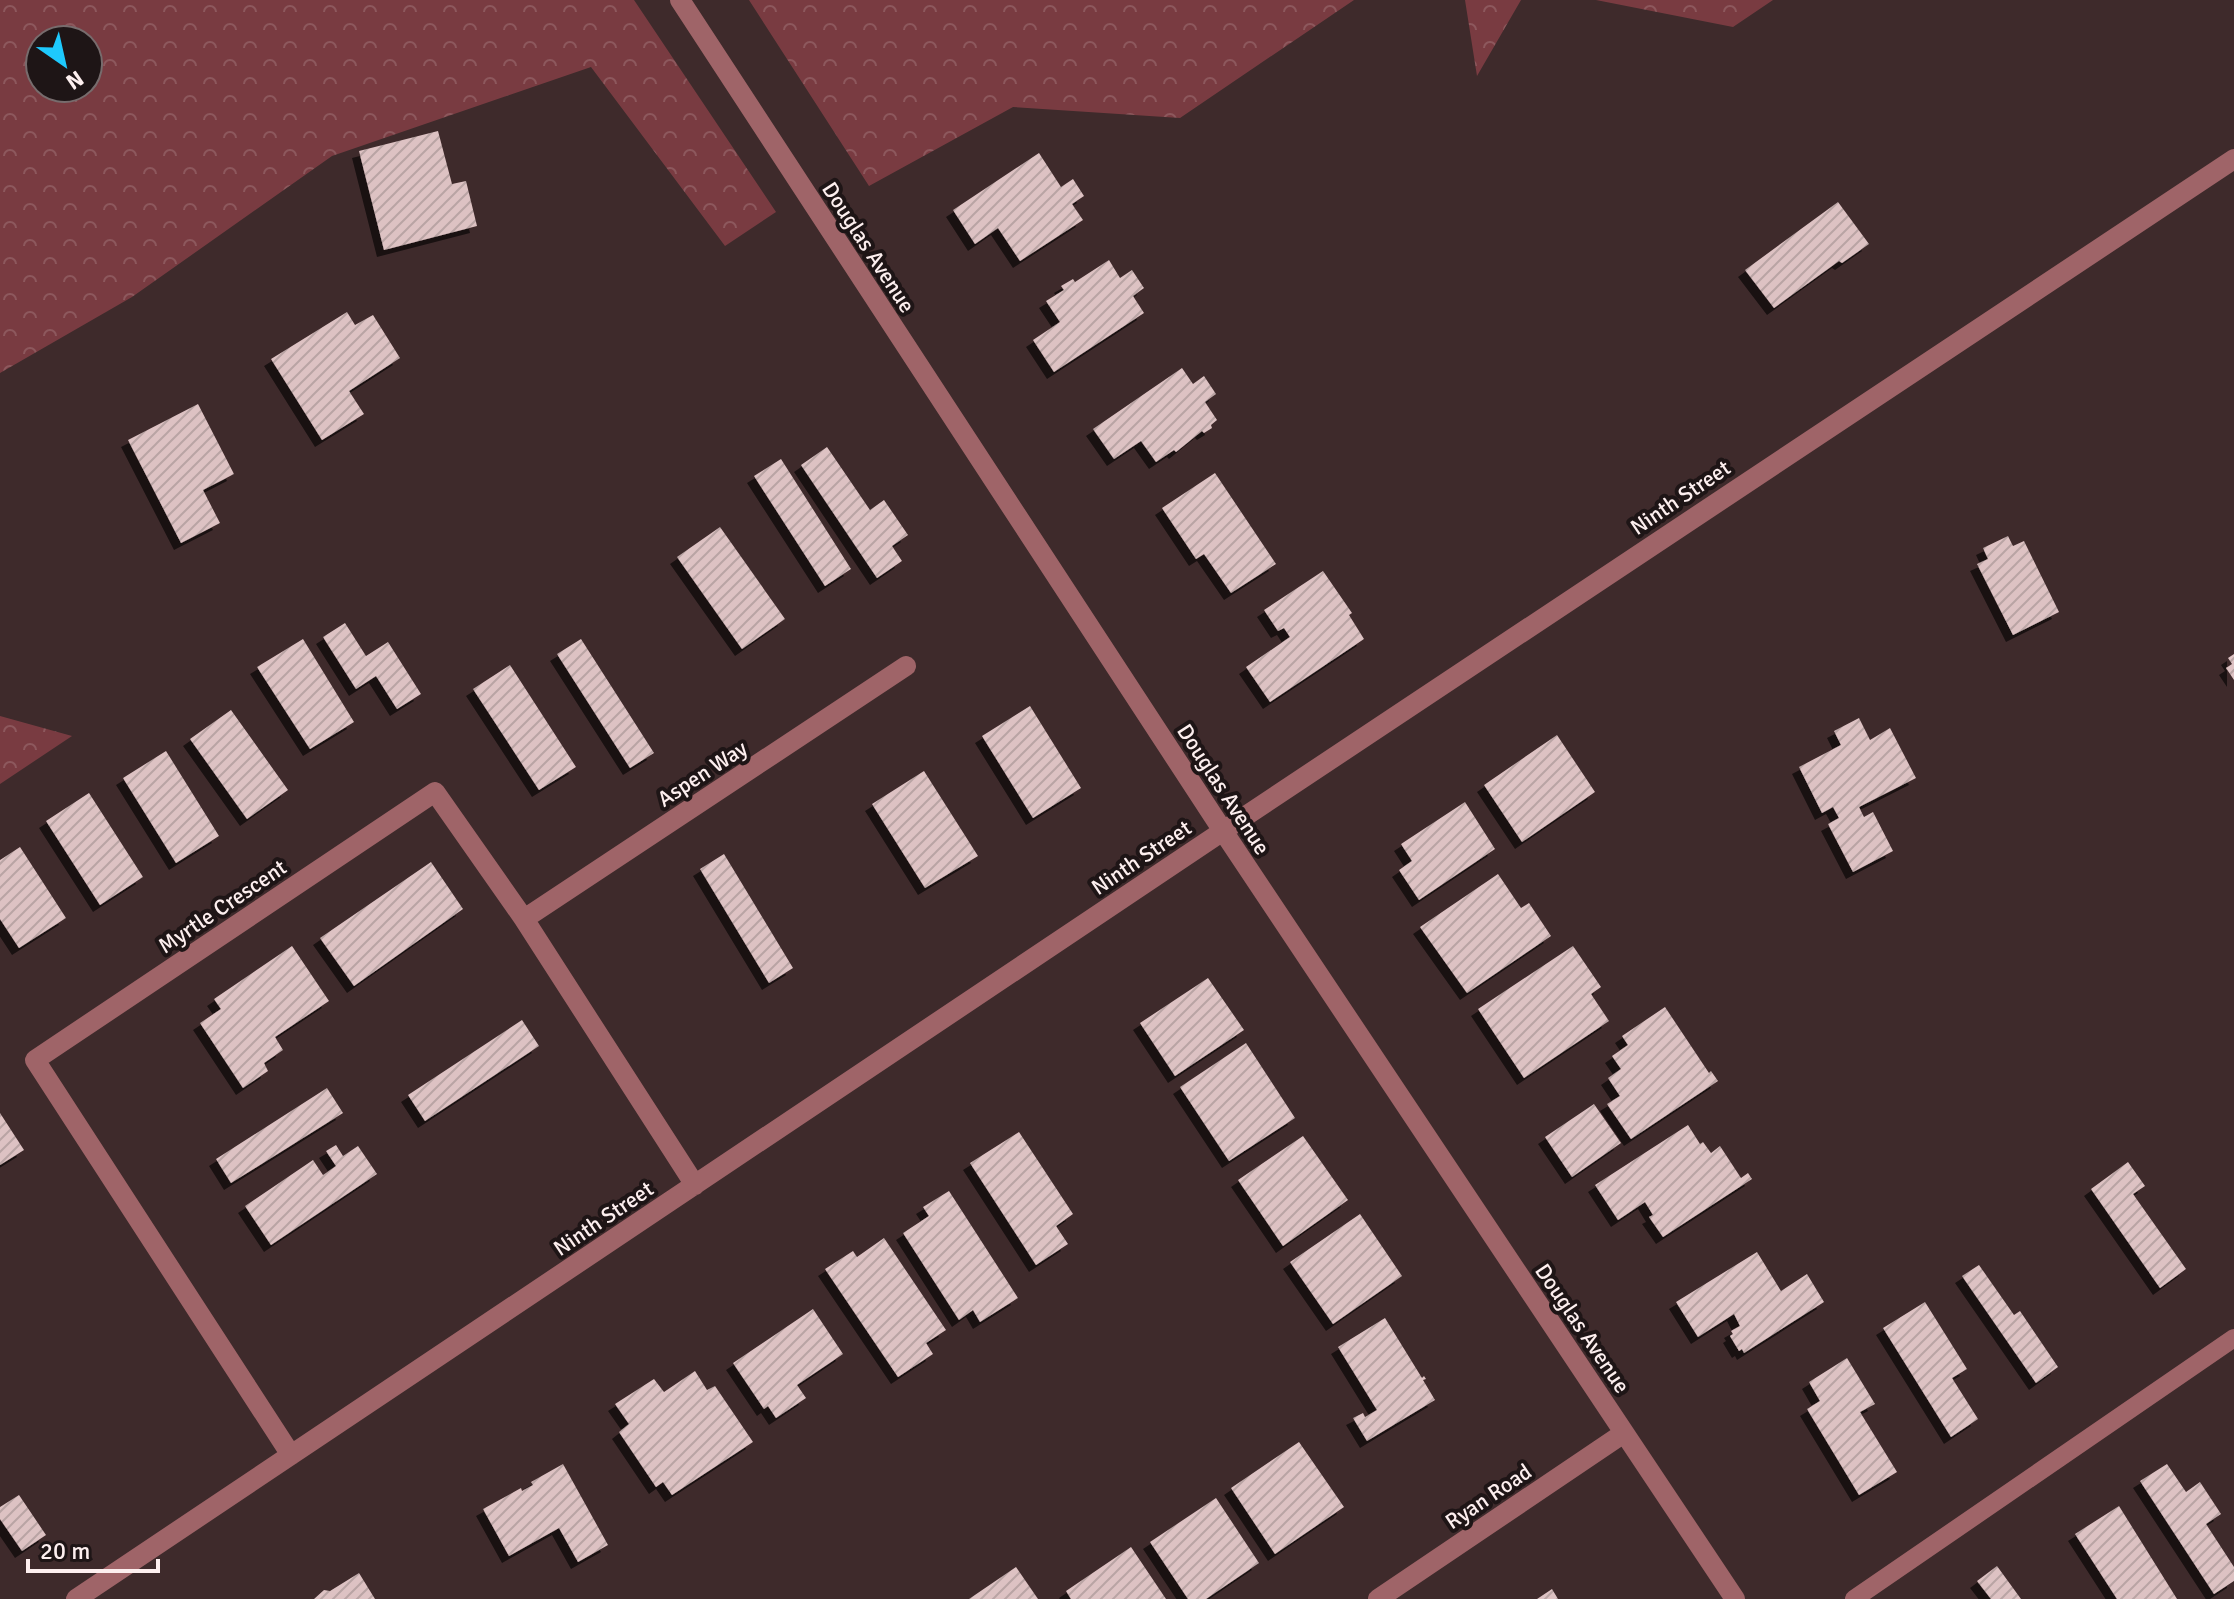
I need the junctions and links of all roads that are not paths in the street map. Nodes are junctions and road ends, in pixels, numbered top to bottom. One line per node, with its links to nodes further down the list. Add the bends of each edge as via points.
1 (680, 0): 4 (street, Douglas Avenue)
2 (2234, 159): 4 (street, Ninth Street)
3 (906, 666): 5 (street, Aspen Way)
4 (1223, 831): 6 (street, Ninth Street); 8 (street, Douglas Avenue)
5 (524, 919): 6 (street, Myrtle Crescent); 9 (street, Myrtle Crescent, via 435,792 35,1060)
6 (695, 1185): 9 (street, Ninth Street)
7 (2234, 1338): 13 (lane)
8 (1624, 1433): 11 (street, Ryan Road); 12 (street, Douglas Avenue)
9 (291, 1455): 10 (street, Ninth Street)
10 (76, 1599)
11 (1378, 1599)
12 (1735, 1599)
13 (1854, 1599)

